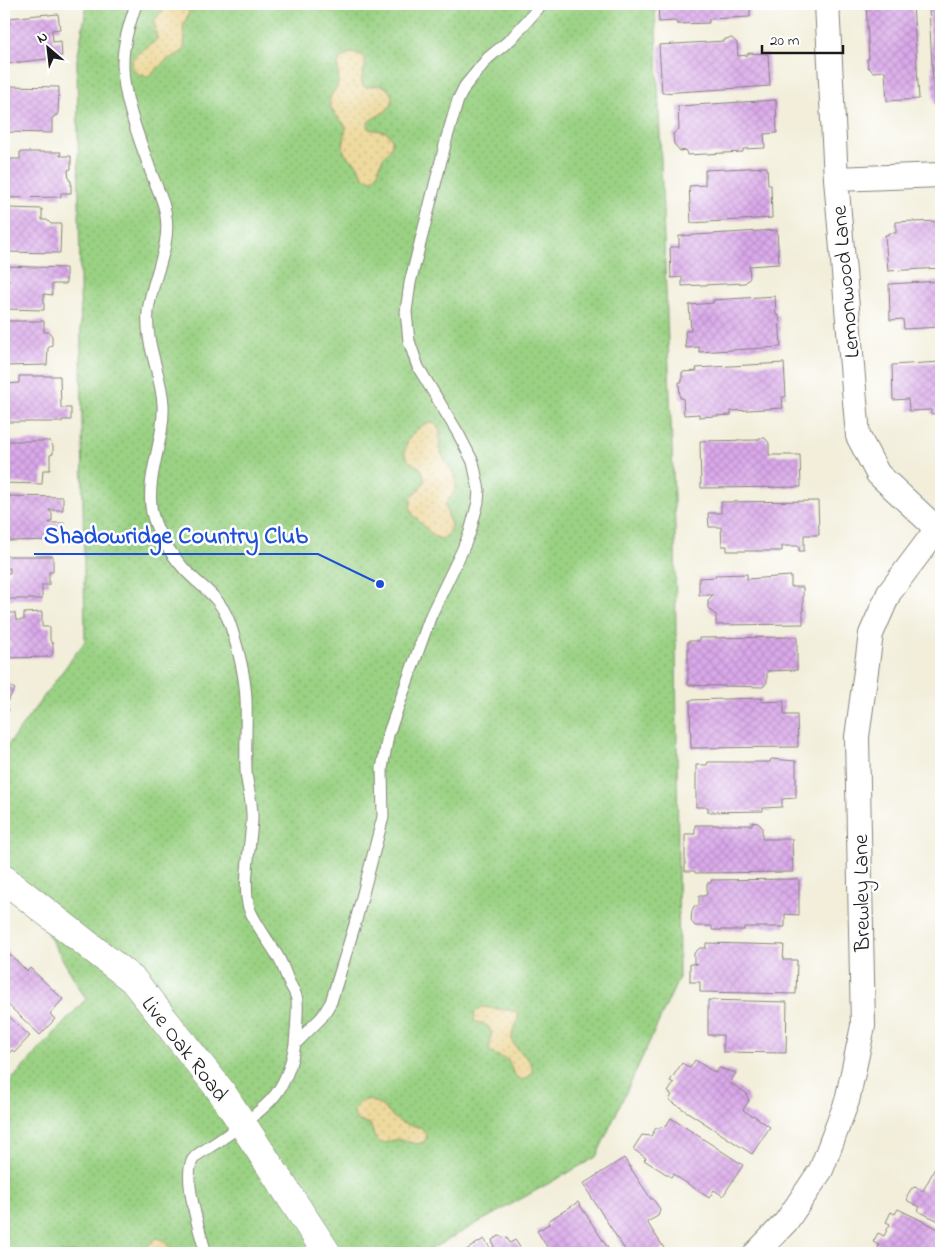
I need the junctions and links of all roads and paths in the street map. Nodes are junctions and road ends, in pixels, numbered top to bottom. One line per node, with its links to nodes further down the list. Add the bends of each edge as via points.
1 (136, 4): 8 (lane, via 124,48 125,82 137,133 162,199 167,228 167,243 148,314 149,344 163,406 151,501 157,529 164,542 185,570 224,608 235,639 244,677 246,765 252,816 247,898 249,908 279,958 297,998)
2 (542, 4): 8 (lane, via 511,39 488,58 458,100 410,283 406,312 413,355 473,462 478,502 470,532 431,615 388,735 382,769 383,817 331,1002 322,1017)
3 (827, 4): 5 (street, Lemonwood Lane)
4 (941, 175): 5 (street)
5 (836, 178): 6 (street, Lemonwood Lane, via 858,436 878,474)
6 (939, 527): 14 (street, Brewley Lane, via 889,593 871,634 857,737 863,1026 847,1101 821,1170 786,1222)
7 (4, 879): 9 (street, Live Oak Road, via 133,980 221,1091)
8 (295, 1044): 9 (lane, via 286,1077 276,1095)
9 (242, 1123): 10 (lane, via 192,1161 189,1181); 13 (street, Live Oak Road)
10 (199, 1228): 11 (lane); 12 (lane)
11 (199, 1253)
12 (206, 1253)
13 (326, 1253)
14 (756, 1253)

